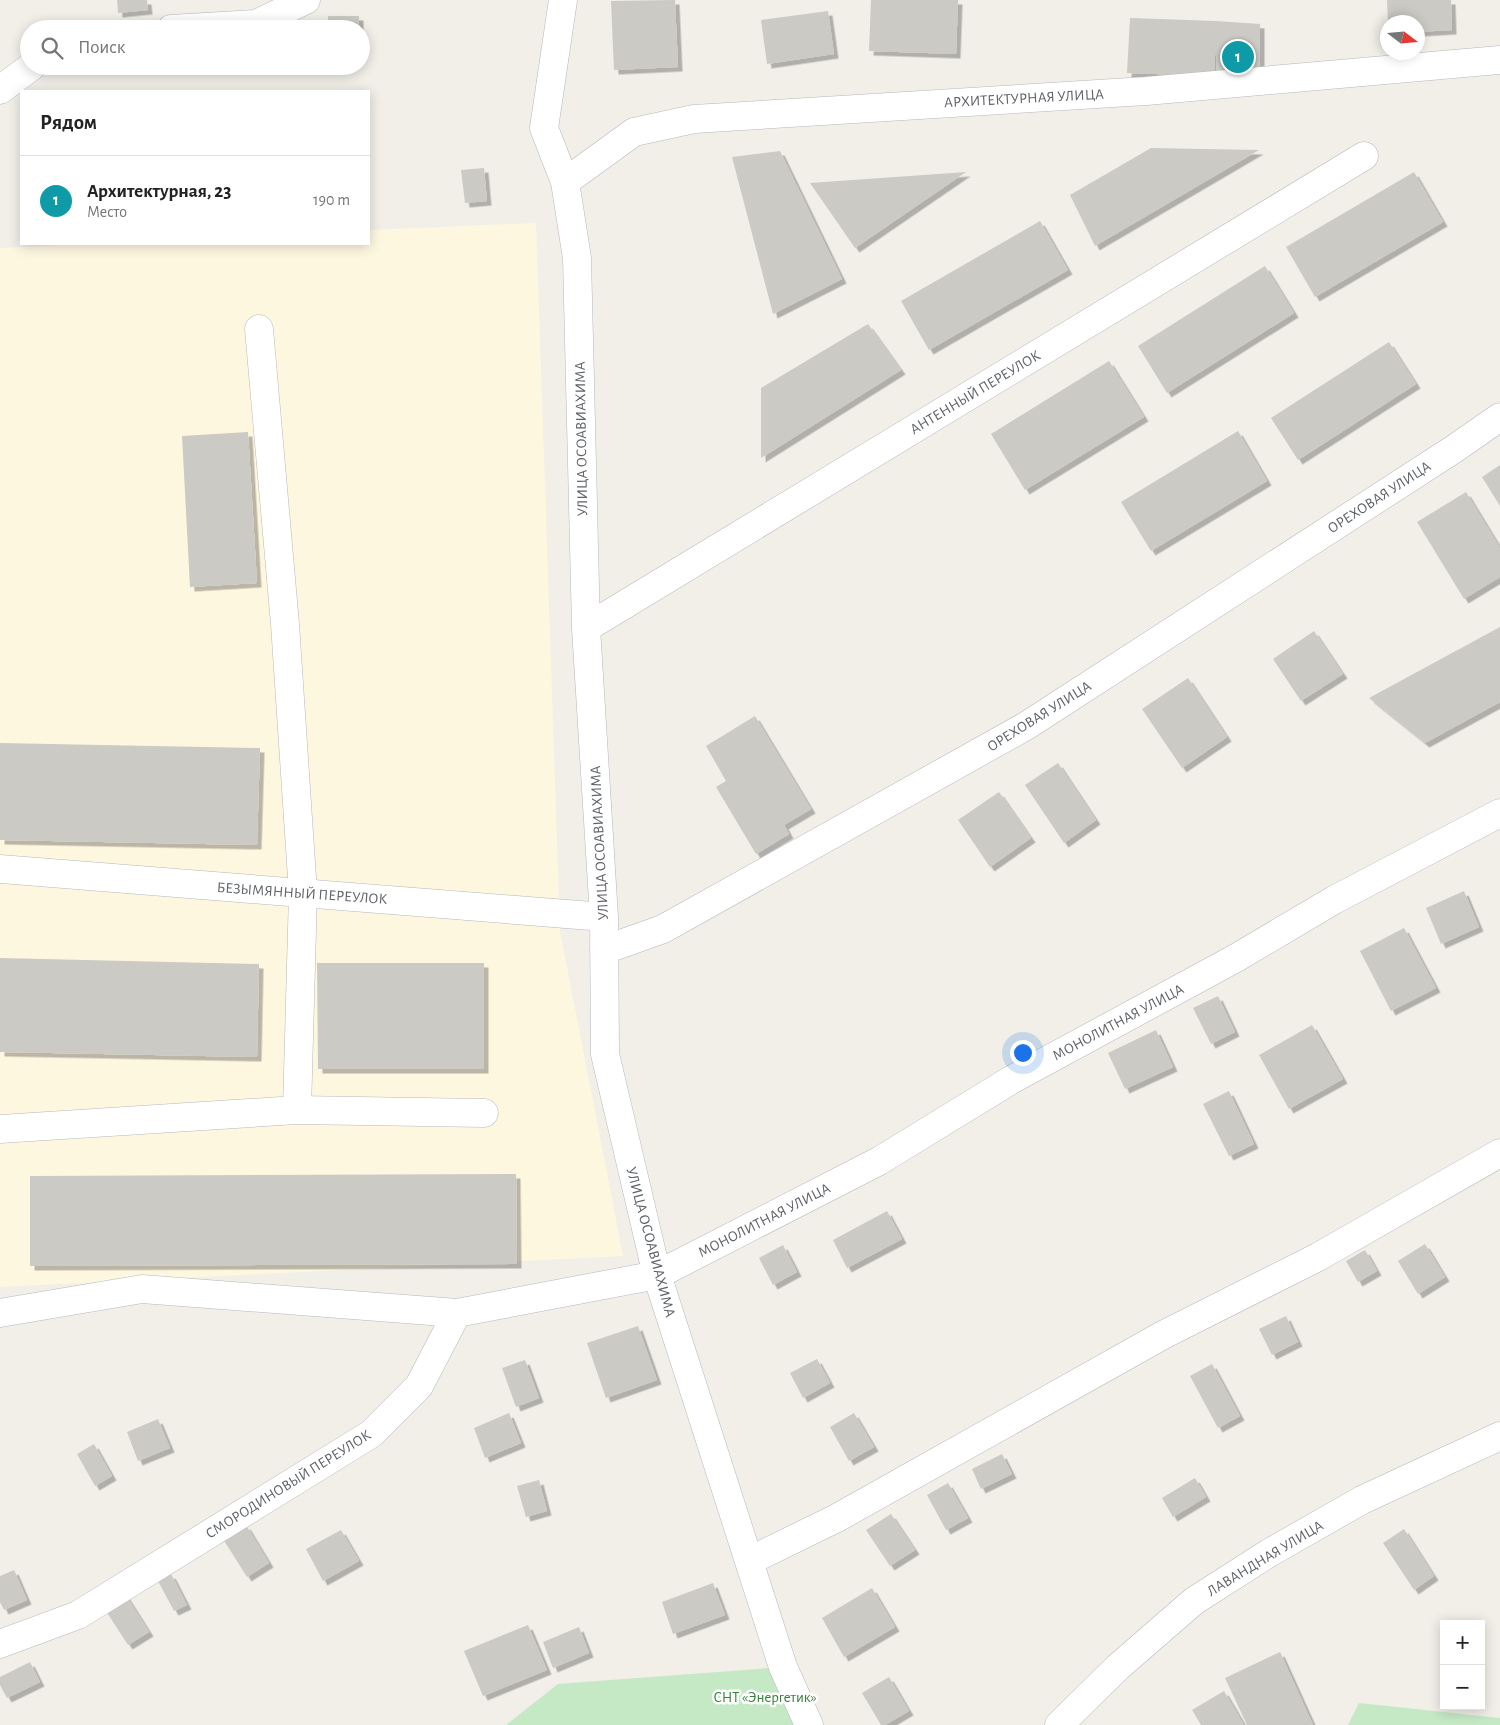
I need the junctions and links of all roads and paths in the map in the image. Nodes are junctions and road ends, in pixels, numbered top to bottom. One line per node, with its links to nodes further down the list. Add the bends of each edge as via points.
1 (306, 0): 3 (street)
2 (563, 0): 8 (street, УЛИЦА ОСОАВИАХИМА, via 544,128)
3 (264, 20)
4 (1500, 60): 8 (street, АРХИТЕКТУРНАЯ УЛИЦА, via 1146,91 694,119 634,132)
5 (20, 75): 6 (street)
6 (0, 90)
7 (1364, 156): 11 (street, АНТЕННЫЙ ПЕРЕУЛОК)
8 (565, 182): 11 (street, УЛИЦА ОСОАВИАХИМА, via 577,258)
9 (259, 329): 14 (street, via 285,624)
10 (1500, 417): 16 (street, ОРЕХОВАЯ УЛИЦА, via 1026,726 663,929)
11 (586, 628): 15 (street, УЛИЦА ОСОАВИАХИМА)
12 (1500, 813): 21 (street, МОНОЛИТНАЯ УЛИЦА, via 1334,900 1236,958 1011,1080 879,1161)
13 (0, 869): 14 (street, БЕЗЫМЯННЫЙ ПЕРЕУЛОК)
14 (303, 893): 15 (street, БЕЗЫМЯННЫЙ ПЕРЕУЛОК); 17 (street)
15 (604, 917): 16 (street, УЛИЦА ОСОАВИАХИМА)
16 (604, 950): 21 (street, УЛИЦА ОСОАВИАХИМА, via 605,1054)
17 (297, 1110): 18 (street); 19 (street)
18 (484, 1113)
19 (0, 1129)
20 (1500, 1153): 25 (street, via 1318,1257 1163,1336 837,1518)
21 (656, 1274): 23 (street); 25 (street, УЛИЦА ОСОАВИАХИМА)
22 (0, 1312): 23 (street, via 142,1289)
23 (457, 1313): 26 (street, СМОРОДИНОВЫЙ ПЕРЕУЛОК, via 419,1386 371,1434 78,1615)
24 (1500, 1436): 28 (street, ЛАВАНДНАЯ УЛИЦА, via 1362,1500 1194,1601 1118,1667)
25 (749, 1561): 27 (street, УЛИЦА ОСОАВИАХИМА, via 783,1667)
26 (0, 1644)
27 (809, 1725)
28 (1059, 1725)

